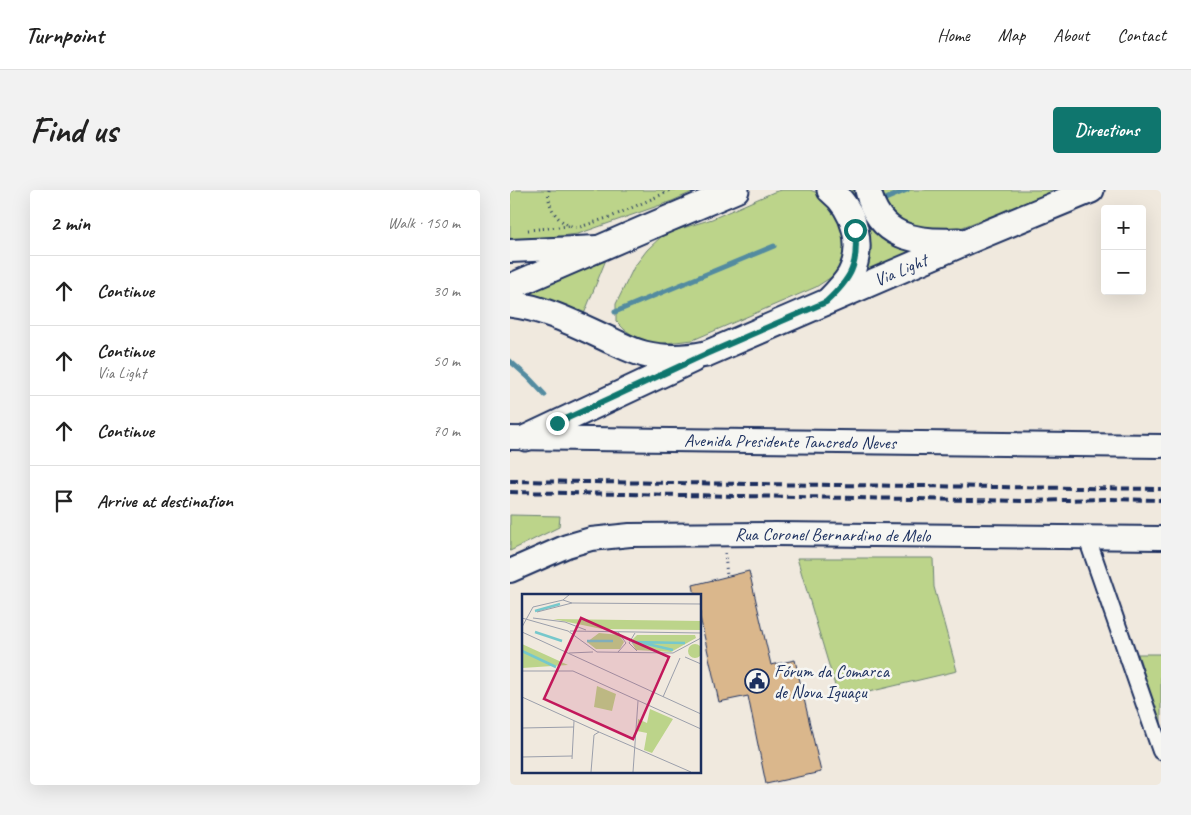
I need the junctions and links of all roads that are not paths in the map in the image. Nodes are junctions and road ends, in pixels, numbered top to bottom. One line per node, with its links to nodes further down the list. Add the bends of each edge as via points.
1 (736, 190): 6 (main road)
2 (830, 190): 9 (main road, via 849,212 857,247 850,274)
3 (868, 190): 5 (main road, via 879,217 899,233 933,242)
4 (1091, 190): 5 (main road, Via Light)
5 (968, 241): 9 (main road, Via Light)
6 (602, 247): 7 (main road); 8 (main road)
7 (510, 251)
8 (510, 287)
9 (826, 302): 11 (main road, Via Light)
10 (510, 304): 11 (main road, Via Light, via 548,313 645,355 684,357)
11 (706, 354): 12 (main road)
12 (518, 438): 13 (main road, Avenida Presidente Tancredo Neves)
13 (1161, 446)
14 (1087, 538): 15 (main road, Rua Coronel Bernardino de Melo); 16 (main road, Rua Coronel Bernardino de Melo, via 630,535 591,539 567,546); 17 (street)
15 (1161, 538)
16 (510, 572)
17 (1161, 751)

